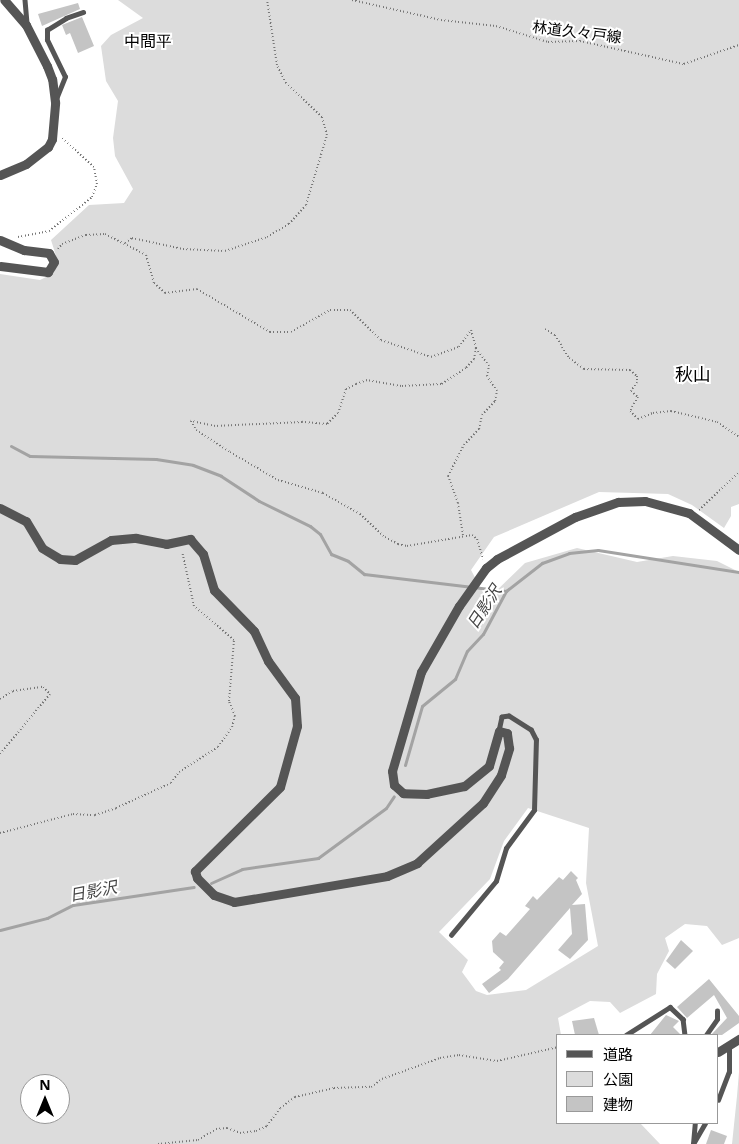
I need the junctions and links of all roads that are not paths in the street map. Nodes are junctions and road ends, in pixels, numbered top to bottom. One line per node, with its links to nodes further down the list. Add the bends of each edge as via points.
1 (4, 0): 4 (street)
2 (26, 0): 4 (lane)
3 (83, 12): 5 (lane, via 47,30 47,40 65,77)
4 (26, 25): 5 (street, via 52,79)
5 (55, 102): 6 (street, via 52,138 43,153)
6 (0, 175)
7 (0, 240): 8 (street, via 52,256 54,262 48,272)
8 (0, 266)
9 (0, 508): 11 (street, via 26,521 42,548 60,559 75,560 111,540 136,538 166,544 190,539 203,554 214,590 254,631 268,661 295,698 298,718 280,787 195,871 197,878 214,895 234,902 255,900 387,876 417,863 483,803 501,775 509,739 507,733)
10 (739, 550): 11 (street, via 694,516 668,505 644,501 596,507 513,550 486,568 421,672 392,771 394,785 402,793 427,794 464,786 489,766)
11 (499, 731): 12 (lane, via 502,717 509,716 531,730 536,740 534,810 506,848 500,874)
12 (451, 935)
13 (717, 1011): 16 (lane, via 718,1019)
14 (628, 1034): 15 (lane, via 670,1007 683,1019)
15 (685, 1034)
16 (707, 1034)
17 (739, 1039): 18 (street)
18 (729, 1046): 19 (street); 20 (lane, via 729,1072)
19 (719, 1051)
20 (719, 1097)
21 (695, 1124): 23 (lane)
22 (704, 1124): 23 (lane)
23 (693, 1144)

